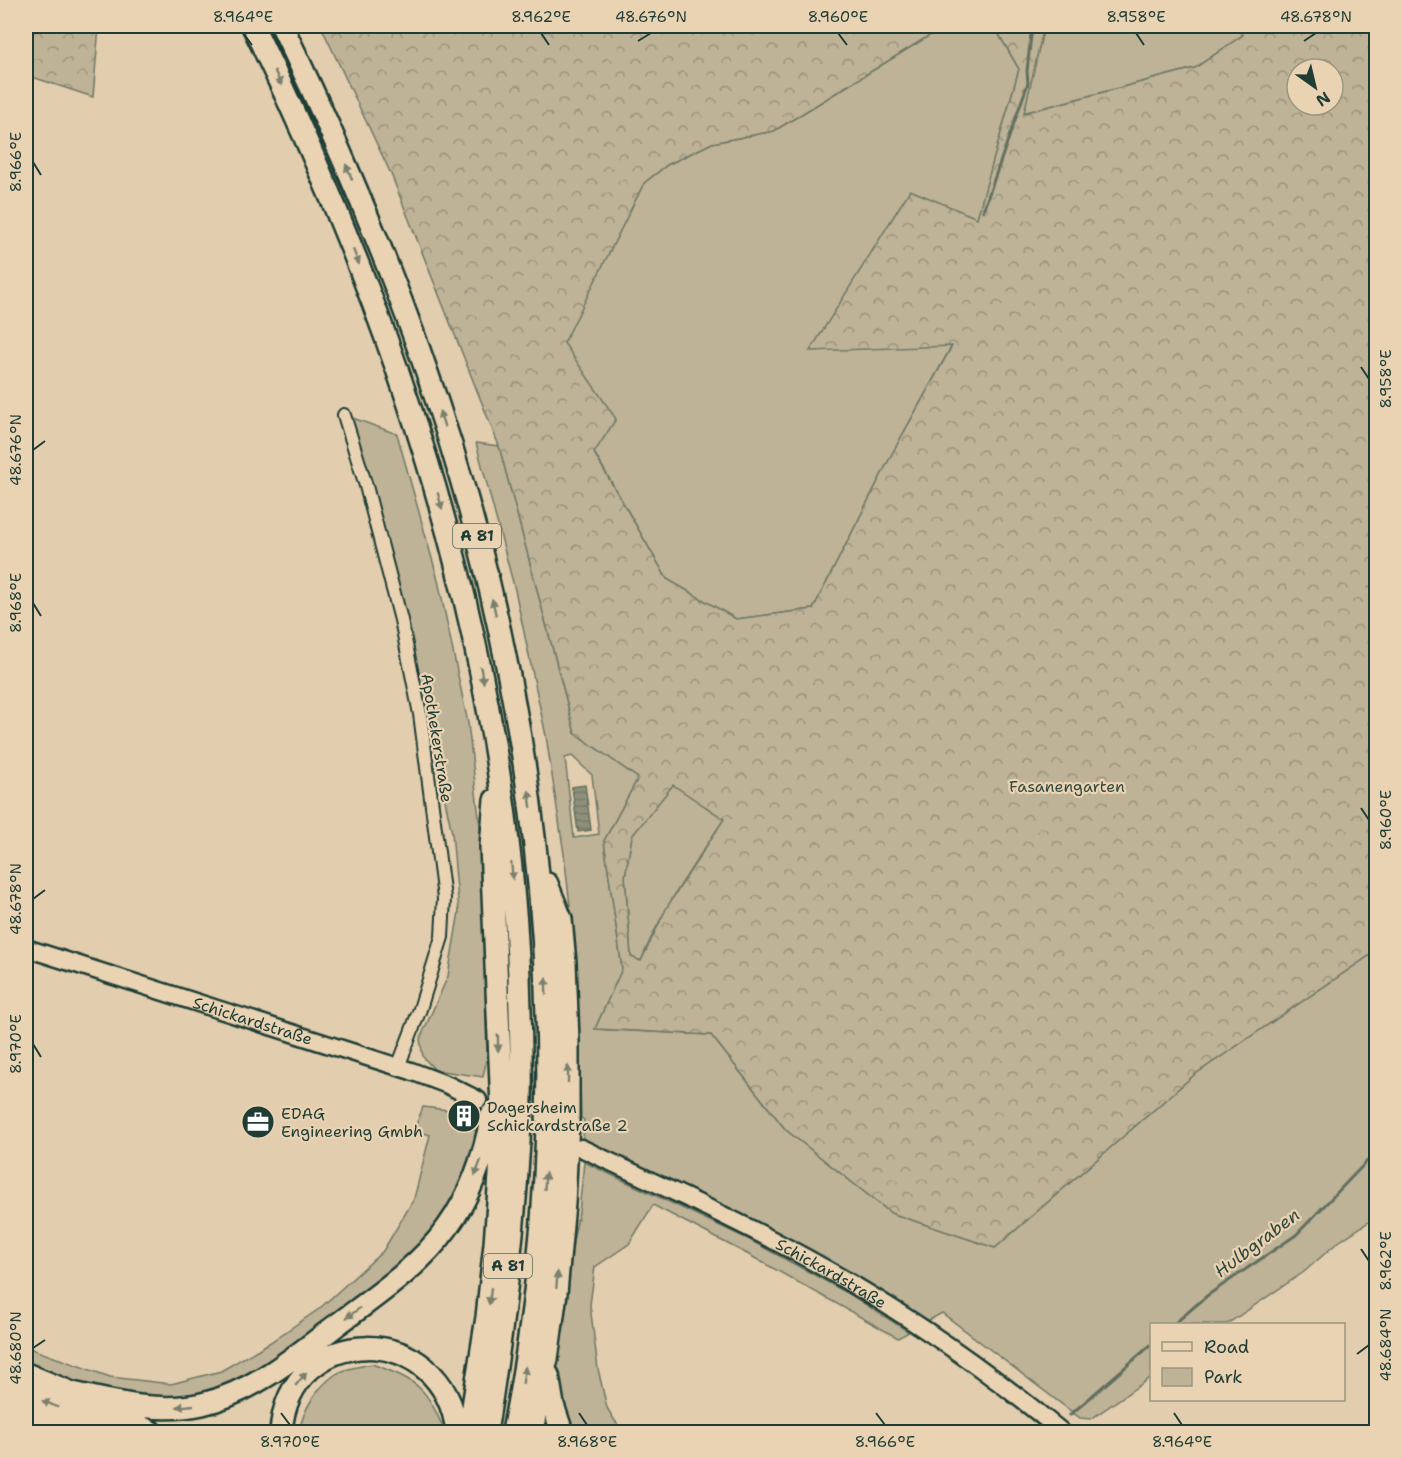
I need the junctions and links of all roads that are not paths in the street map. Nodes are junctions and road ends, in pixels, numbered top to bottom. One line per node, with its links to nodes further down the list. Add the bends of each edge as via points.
1 (253, 26): 4 (highway, A 81, one-way to 4, via 344,228 415,418 471,622)
2 (282, 26): 5 (highway, A 81, one-way to 2, via 507,668 483,560 453,453 372,226)
3 (344, 415): 7 (street, Apothekerstraße, via 401,620 420,714 444,898 442,937)
4 (500, 771): 8 (highway, one-way to 8, via 491,846); 22 (highway, A 81, one-way to 22, via 516,919 521,1099 507,1281)
5 (537, 857): 11 (highway, one-way to 5, via 564,1203 568,1041 561,919); 23 (highway, A 81, one-way to 5, via 537,1279 546,1149 547,998)
6 (26, 948): 7 (street, Schickardstraße)
7 (398, 1067): 9 (street, Schickardstraße)
8 (499, 1070): 13 (highway, one-way to 13, via 481,1160 456,1214 422,1257 357,1309 265,1377 223,1398 181,1407 136,1407); 21 (highway, one-way to 21, via 502,1108 495,1244)
9 (478, 1100)
10 (580, 1148): 26 (street, Schickardstraße, via 732,1220 853,1284 968,1359)
11 (547, 1359): 24 (highway); 25 (highway, via 550,1396)
12 (26, 1374): 13 (highway)
13 (72, 1393): 18 (highway)
14 (26, 1394): 17 (highway, one-way to 14)
15 (26, 1416): 16 (highway)
16 (64, 1432)
17 (112, 1432)
18 (151, 1432)
19 (281, 1432): 20 (highway, one-way to 20, via 292,1390 312,1367 340,1352 366,1347 397,1352 425,1368 445,1394)
20 (457, 1432)
21 (469, 1432)
22 (486, 1432)
23 (513, 1432)
24 (532, 1432)
25 (562, 1432)
26 (1062, 1432)

